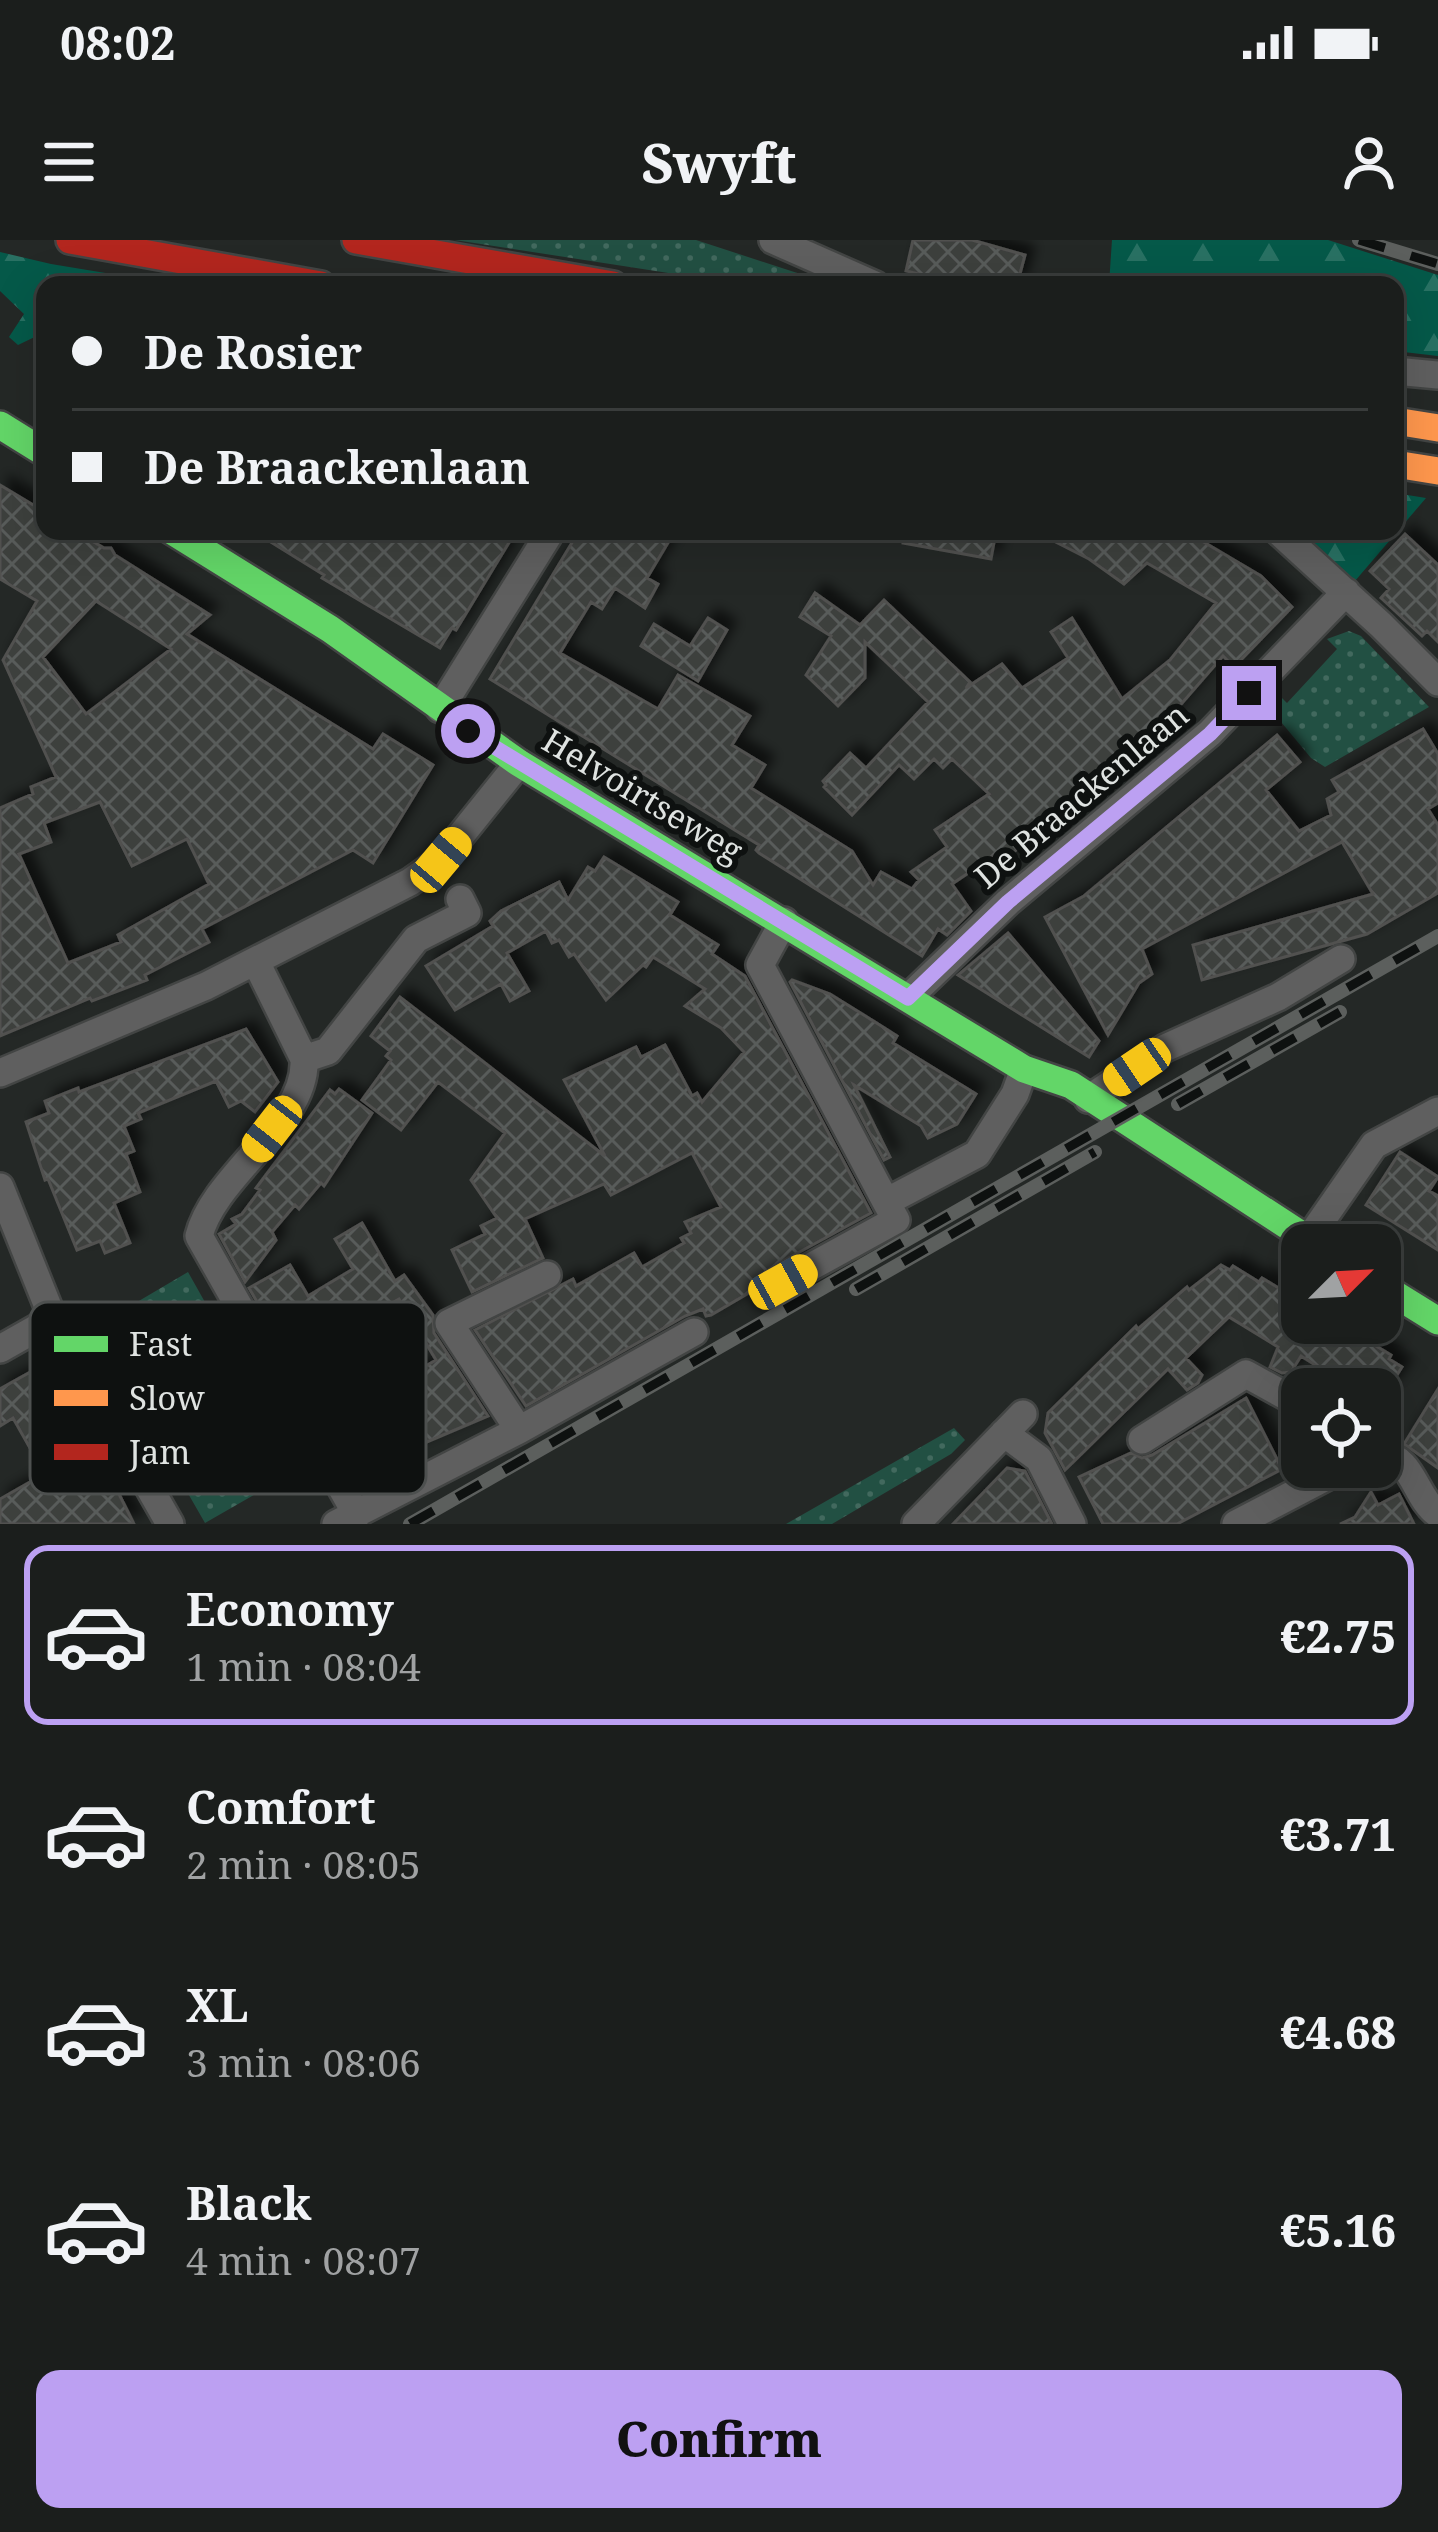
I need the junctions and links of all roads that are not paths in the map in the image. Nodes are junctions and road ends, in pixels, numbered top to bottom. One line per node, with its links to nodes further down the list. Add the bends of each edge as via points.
1 (70, 240): 4 (main road)
2 (356, 240): 5 (main road)
3 (773, 240): 6 (street)
4 (271, 276)
5 (562, 276)
6 (855, 276)
7 (1404, 372): 8 (street)
8 (1438, 375)
9 (1404, 422): 11 (main road)
10 (0, 424): 12 (main road)
11 (1438, 428)
12 (36, 446)
13 (1404, 465): 14 (main road)
14 (1438, 471)
15 (187, 540): 20 (main road, Helvoirtseweg)
16 (545, 540): 20 (street)
17 (1288, 540): 18 (street)
18 (1346, 592): 19 (street); 26 (street, De Braackenlaan, via 1210,734 1008,902)
19 (1438, 682)
20 (440, 709): 21 (main road, Helvoirtseweg)
21 (519, 763): 23 (main road, Helvoirtseweg); 25 (street, via 441,860)
22 (460, 899): 27 (street, via 467,913 416,939 328,1051)
23 (778, 933): 26 (main road, Helvoirtseweg); 33 (street, via 760,965)
24 (1342, 959): 30 (street, via 1166,1048)
25 (256, 962): 27 (street); 29 (street)
26 (908, 998): 28 (main road, Helvoirtseweg)
27 (304, 1060): 41 (street, via 296,1095 204,1214 199,1236)
28 (1024, 1070): 30 (main road, Helvoirtseweg); 33 (street, via 977,1154); 36 (main road, Helvoirtseweg, via 1062,1109)
29 (0, 1073)
30 (1088, 1099): 35 (main road, Helvoirtseweg)
31 (1438, 1111): 34 (street, via 1374,1145)
32 (0, 1187): 40 (street)
33 (886, 1202): 38 (street, via 896,1220)
34 (1325, 1224)
35 (1281, 1230)
36 (1281, 1233)
37 (548, 1275): 49 (street, via 449,1323)
38 (783, 1282)
39 (1401, 1298): 43 (main road)
40 (46, 1302)
41 (233, 1302)
42 (1401, 1321): 46 (main road)
43 (1438, 1322)
44 (30, 1332): 47 (street)
45 (694, 1332): 49 (street)
46 (1438, 1345)
47 (0, 1348)
48 (1281, 1393): 50 (street, via 1246,1374)
49 (519, 1430): 52 (street)
50 (1142, 1440)
51 (1401, 1462): 56 (street)
52 (426, 1479)
53 (1305, 1488): 61 (street)
54 (153, 1494): 58 (street)
55 (397, 1494): 57 (street)
56 (1438, 1514)
57 (347, 1520)
58 (170, 1524)
59 (916, 1524): 60 (street, via 1014,1424)
60 (1072, 1524)
61 (1236, 1524)

